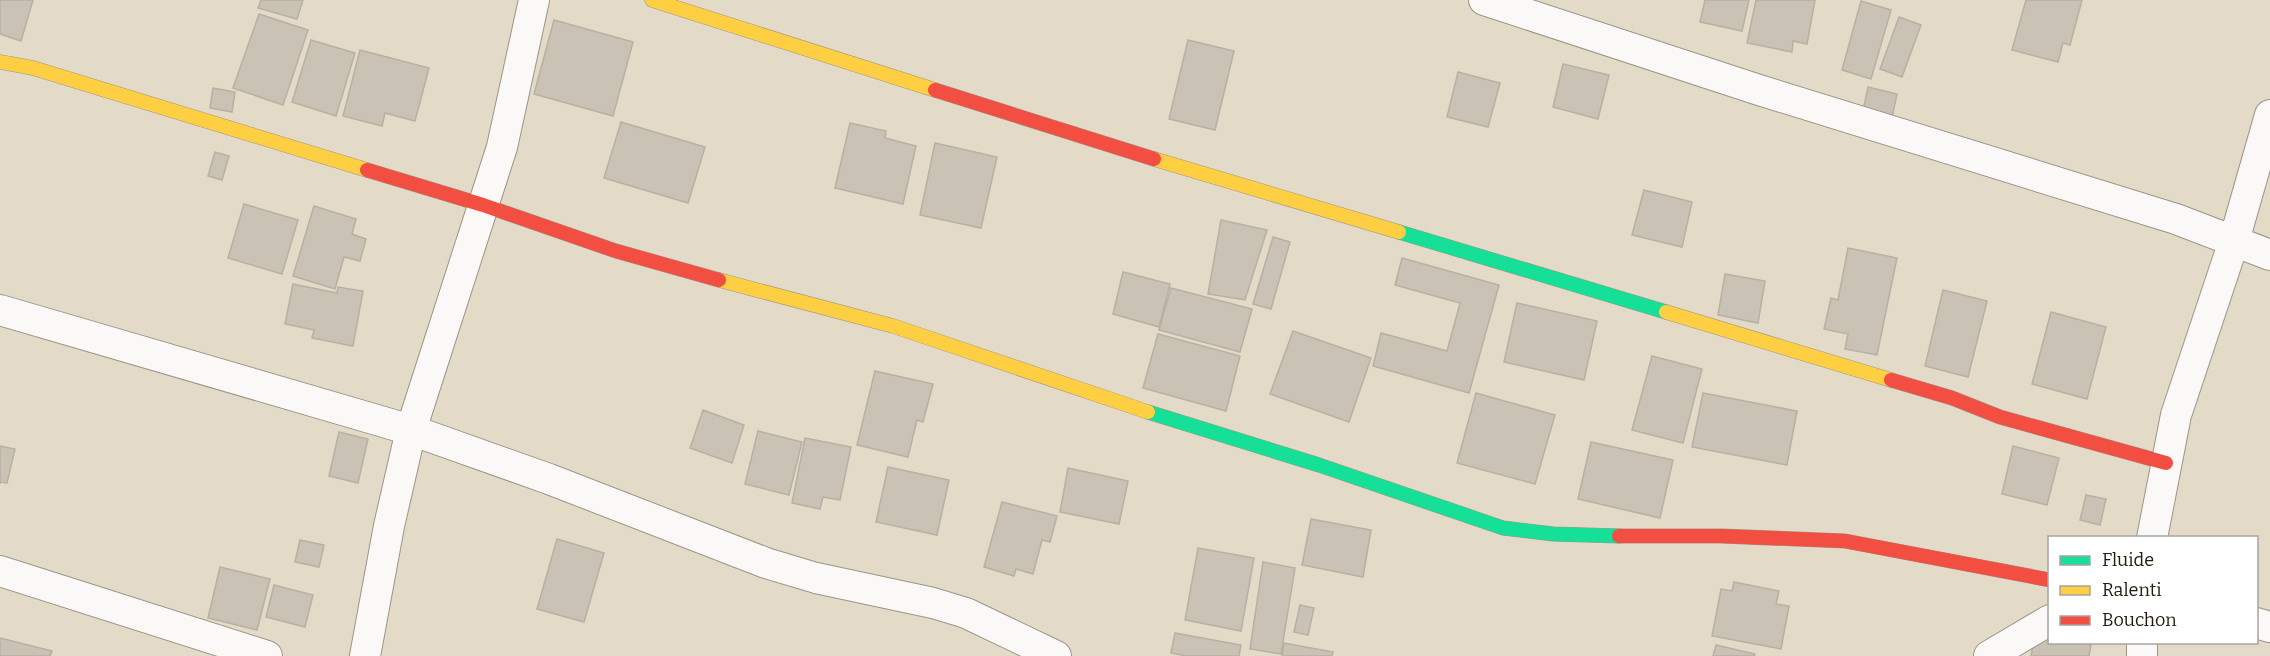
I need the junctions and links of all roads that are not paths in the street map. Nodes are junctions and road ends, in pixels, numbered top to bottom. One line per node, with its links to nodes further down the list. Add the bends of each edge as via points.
1 (534, 0): 6 (street, via 502,147)
2 (652, 0): 11 (street, via 1131,152)
3 (1484, 0): 7 (street, via 1758,90 2176,219)
4 (0, 62): 6 (street, via 33,68)
5 (2270, 115): 7 (street)
6 (483, 205): 10 (street); 14 (street, via 616,251 893,326 1503,528 1593,536 1834,540)
7 (2234, 241): 8 (street); 11 (street, via 2176,415)
8 (2270, 255)
9 (0, 310): 10 (street)
10 (411, 430): 17 (street); 18 (street, via 766,562 966,614)
11 (2166, 464): 12 (street)
12 (2152, 536)
13 (0, 571): 16 (street)
14 (2048, 580)
15 (2048, 621): 19 (street)
16 (267, 656)
17 (365, 656)
18 (1056, 656)
19 (1989, 656)

